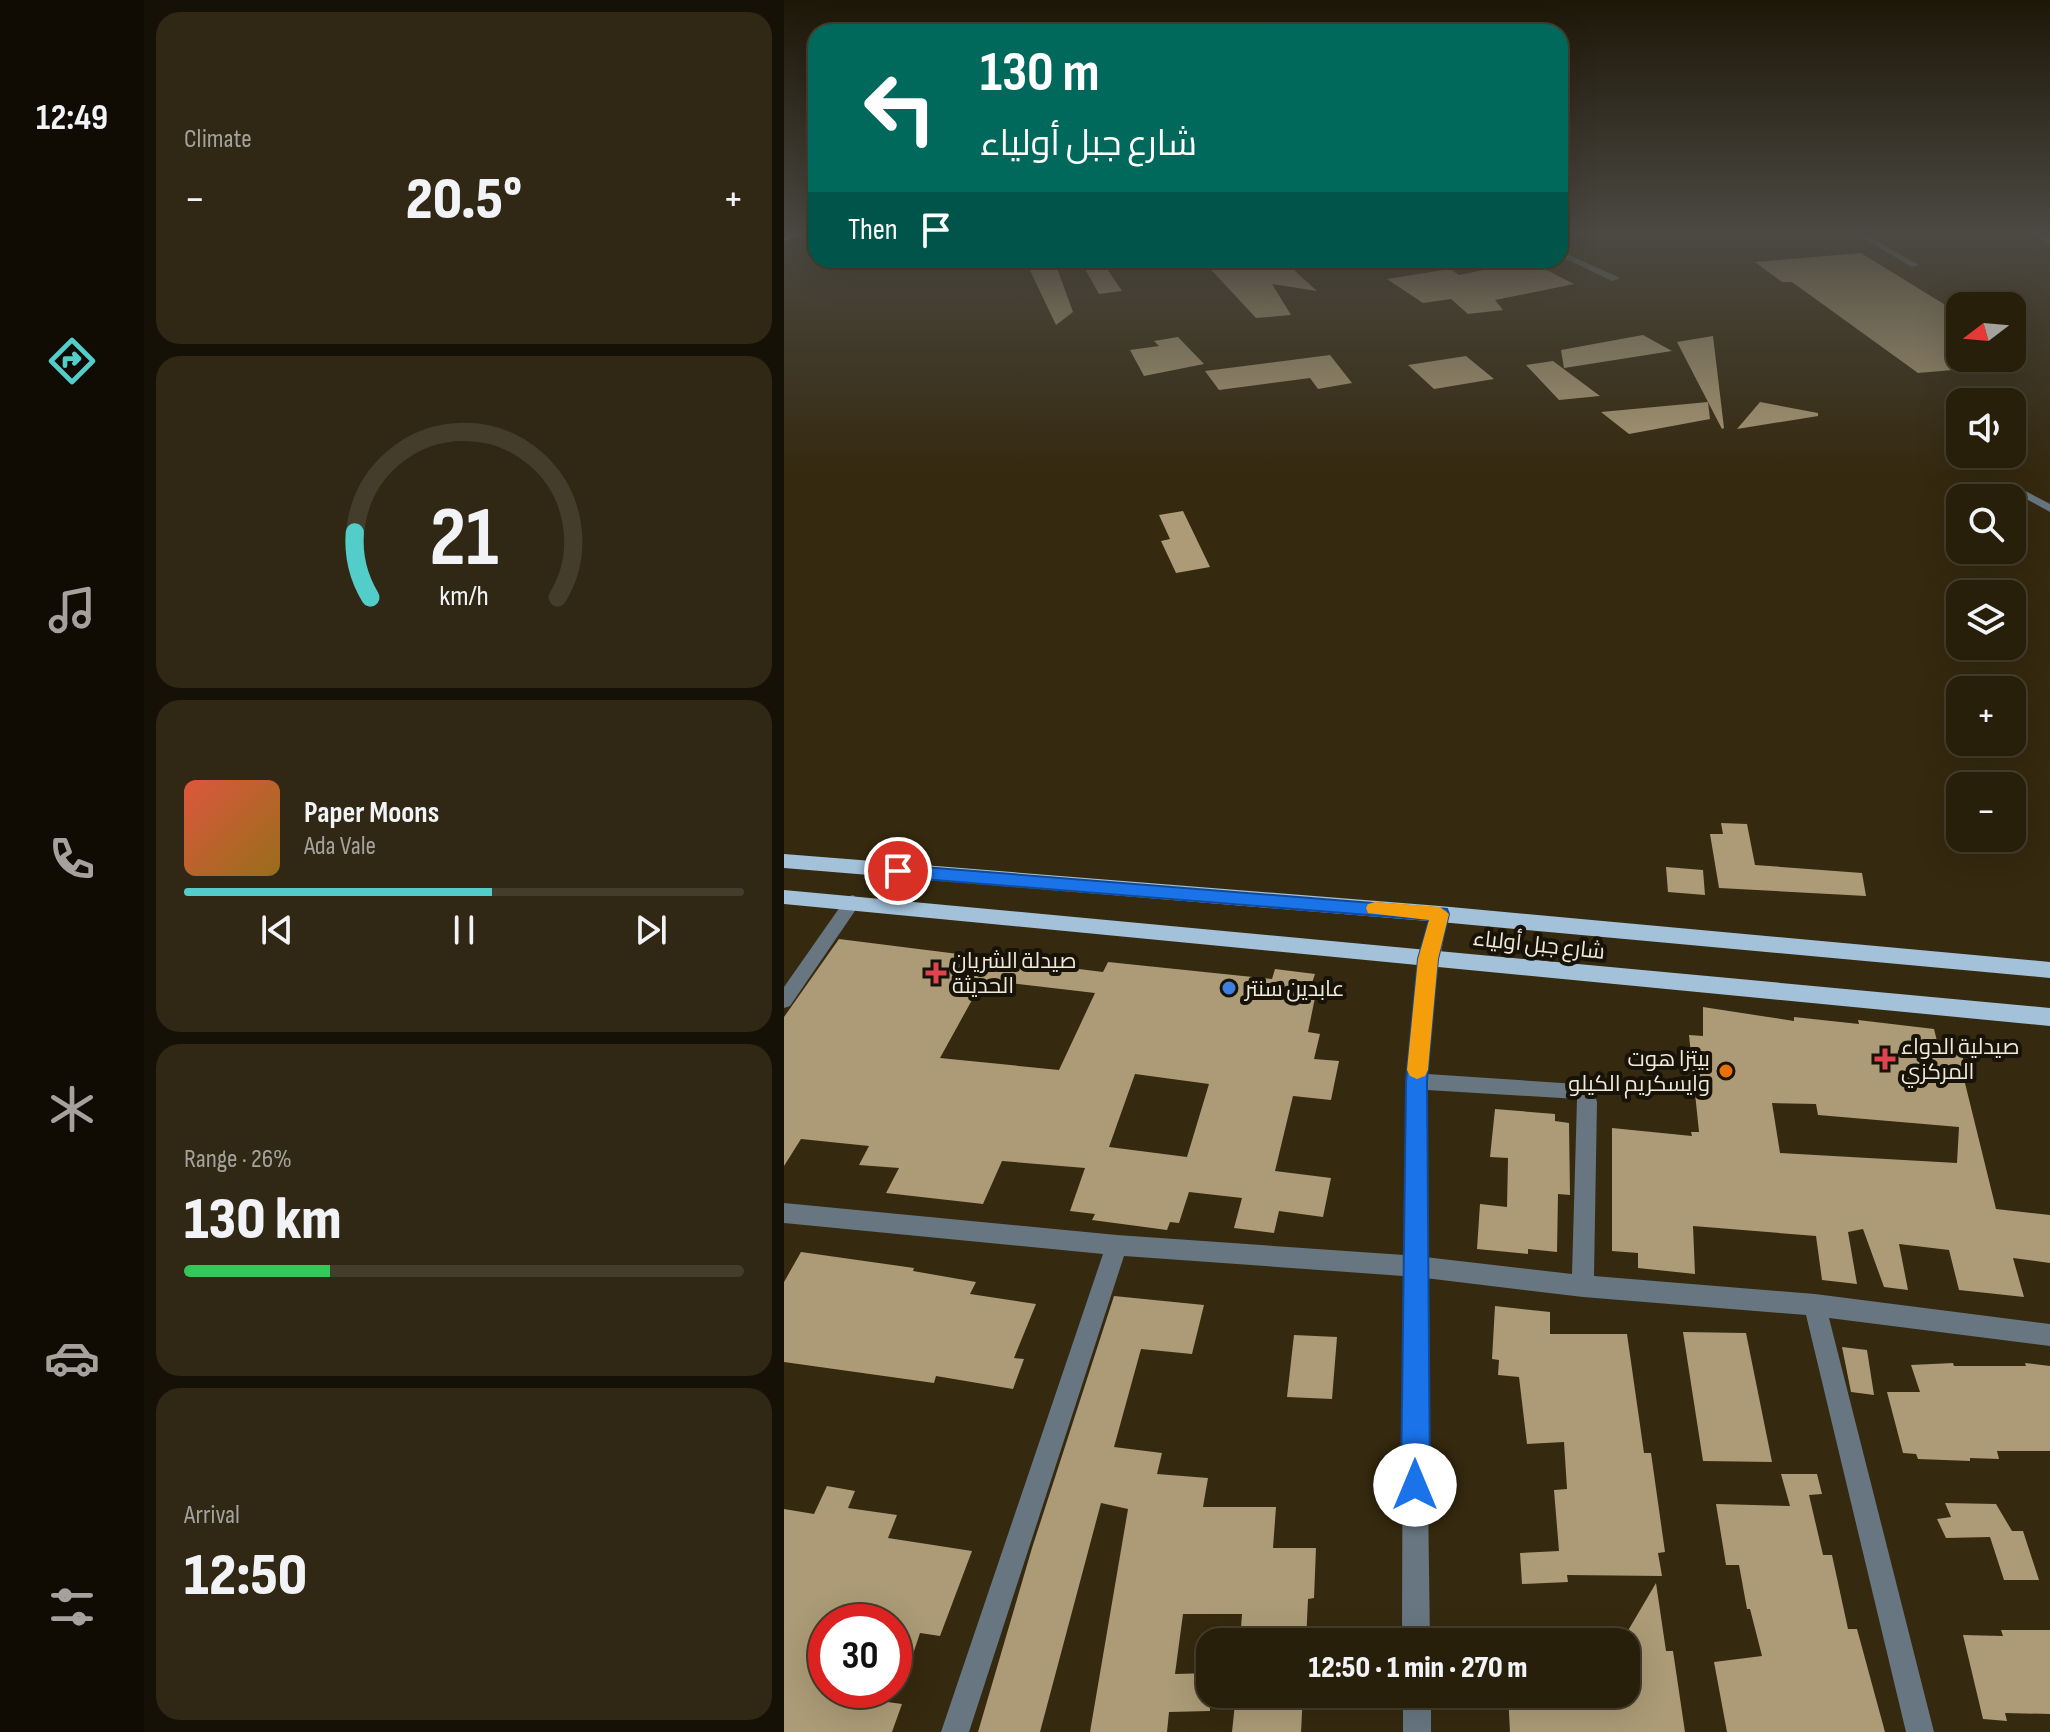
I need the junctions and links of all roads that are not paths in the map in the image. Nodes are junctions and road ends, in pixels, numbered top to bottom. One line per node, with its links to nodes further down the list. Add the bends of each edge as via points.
1 (2026, 495): 2 (street)
2 (2050, 509)
3 (784, 861): 6 (main road, شارع جبل أولياء)
4 (784, 897): 5 (main road, شارع جبل أولياء)
5 (853, 901): 7 (main road, شارع جبل أولياء); 9 (street)
6 (1440, 914): 7 (street); 8 (main road, شارع جبل أولياء)
7 (1428, 959): 10 (main road, شارع جبل أولياء); 11 (street)
8 (2050, 970)
9 (784, 1001)
10 (2050, 1017)
11 (1417, 1081): 14 (street); 15 (street, via 1585,1091)
12 (784, 1213): 13 (street)
13 (1117, 1245): 14 (street); 20 (street)
14 (1414, 1266): 15 (street); 18 (street)
15 (1583, 1286): 16 (street)
16 (1815, 1305): 17 (street); 22 (street)
17 (2050, 1335)
18 (1416, 1628)
19 (1417, 1708): 21 (street)
20 (955, 1732)
21 (1417, 1732)
22 (1920, 1732)

